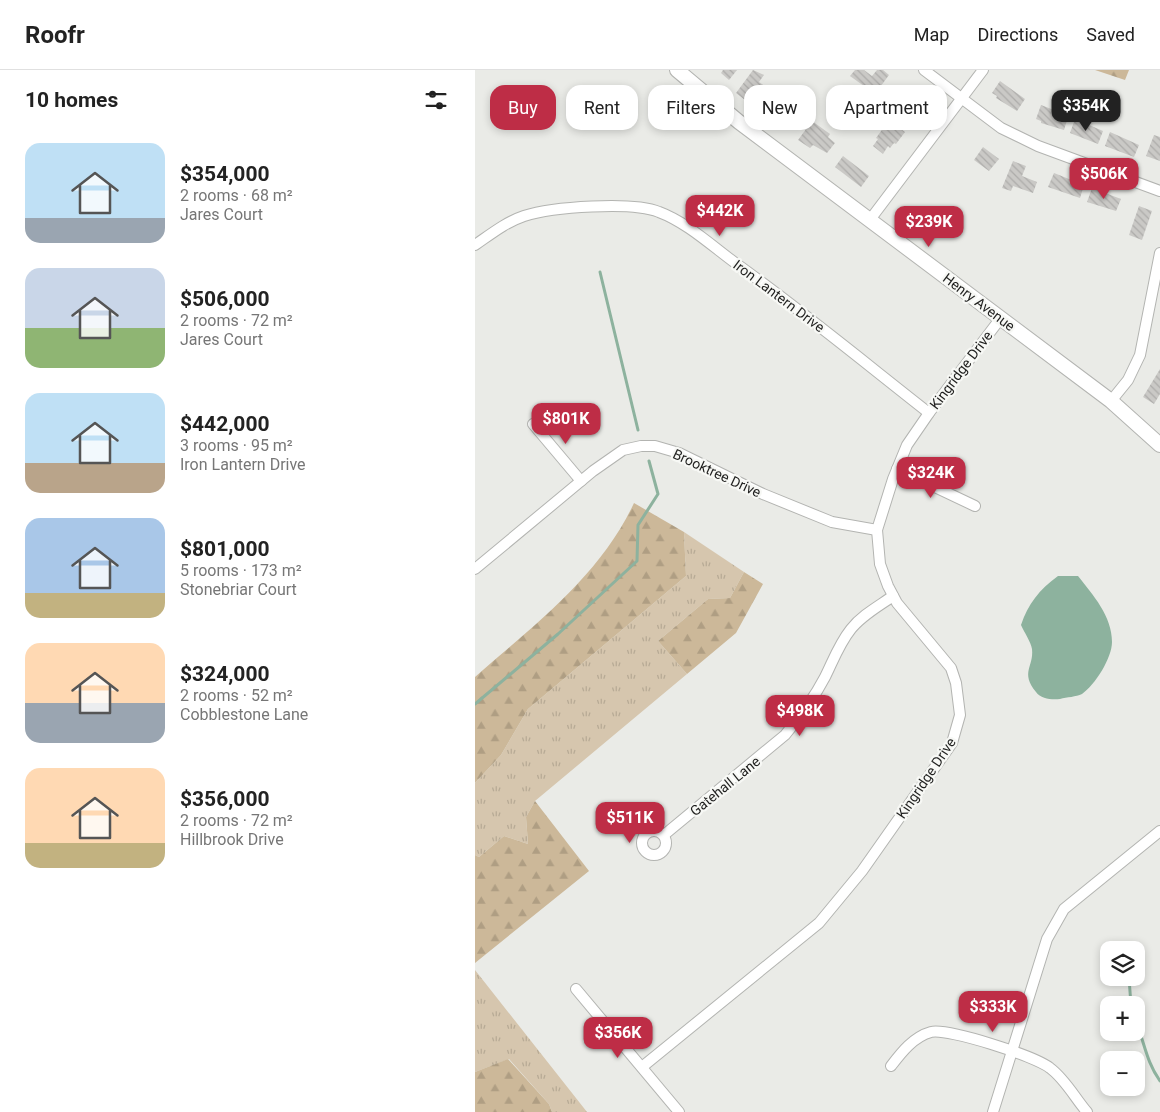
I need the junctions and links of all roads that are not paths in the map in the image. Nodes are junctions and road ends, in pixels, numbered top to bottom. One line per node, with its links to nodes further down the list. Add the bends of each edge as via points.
1 (677, 70): 6 (street, Henry Avenue, via 705,96)
2 (924, 70): 4 (street)
3 (983, 70): 4 (street)
4 (960, 98): 5 (street, via 1001,128 1037,146); 6 (street)
5 (1160, 191)
6 (869, 221): 9 (street, Henry Avenue)
7 (475, 245): 11 (street, Iron Lantern Drive, via 501,227 525,216 602,206 641,207 659,212 683,225 765,284)
8 (1160, 253): 10 (street, via 1140,355 1128,380)
9 (1000, 319): 10 (street, Henry Avenue); 11 (street, Kingridge Drive)
10 (1111, 401): 13 (street, Henry Avenue)
11 (929, 413): 14 (street, Kingridge Drive, via 907,445)
12 (533, 424): 15 (street)
13 (1160, 445)
14 (897, 469): 16 (street); 17 (street, Kingridge Drive)
15 (581, 481): 17 (street, Brooktree Drive, via 623,450 655,446 679,453 800,510 832,522); 18 (street, Brooktree Drive)
16 (975, 506)
17 (877, 530): 19 (street, Kingridge Drive, via 880,564)
18 (475, 569)
19 (893, 596): 21 (street, Gatehall Lane, via 851,629 806,709 785,735); 25 (street, Kingridge Drive, via 951,668 960,715 952,743 862,871 819,923)
20 (1160, 831): 23 (street, via 1065,909 1047,939)
21 (664, 835)
22 (576, 989): 25 (street)
23 (1012, 1051): 24 (street, via 938,1031 928,1033 904,1049); 27 (street); 28 (street, via 1049,1067)
24 (891, 1066)
25 (642, 1067): 26 (street)
26 (679, 1112)
27 (993, 1112)
28 (1087, 1112)

